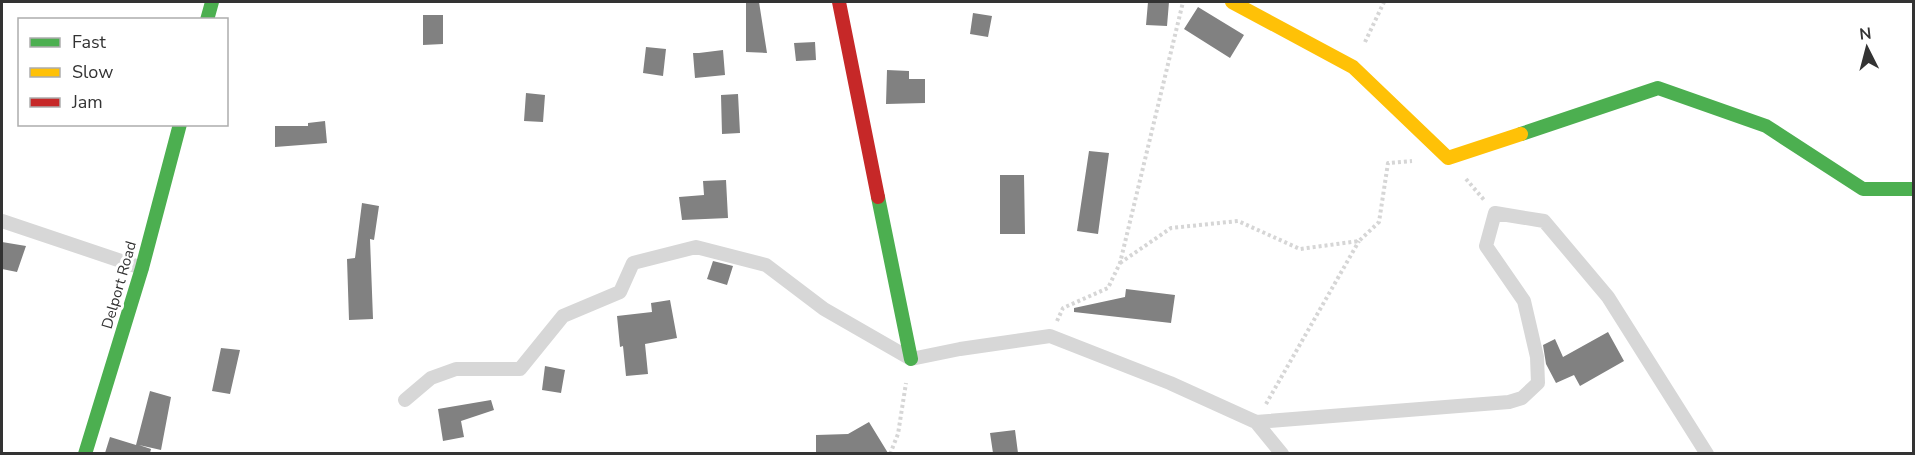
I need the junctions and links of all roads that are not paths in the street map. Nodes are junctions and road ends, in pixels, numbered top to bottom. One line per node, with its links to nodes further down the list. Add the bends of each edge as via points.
1 (212, 2): 4 (street)
2 (839, 2): 9 (street)
3 (1232, 2): 6 (street, via 1353,67 1448,158 1658,88 1766,126 1863,189)
4 (208, 18)
5 (179, 126): 8 (street, Delport Road)
6 (1914, 189)
7 (2, 221): 8 (lane)
8 (142, 268): 12 (street, Delport Road)
9 (911, 359): 10 (lane, via 824,309 766,265 696,247 633,263 620,292 563,316 520,369 456,369 431,378); 11 (lane, via 1050,336)
10 (405, 400)
11 (1256, 422): 13 (lane); 14 (lane, via 1522,398 1538,383 1537,357 1524,301 1486,246 1495,213 1544,221 1608,297)
12 (84, 453)
13 (1282, 453)
14 (1707, 453)

